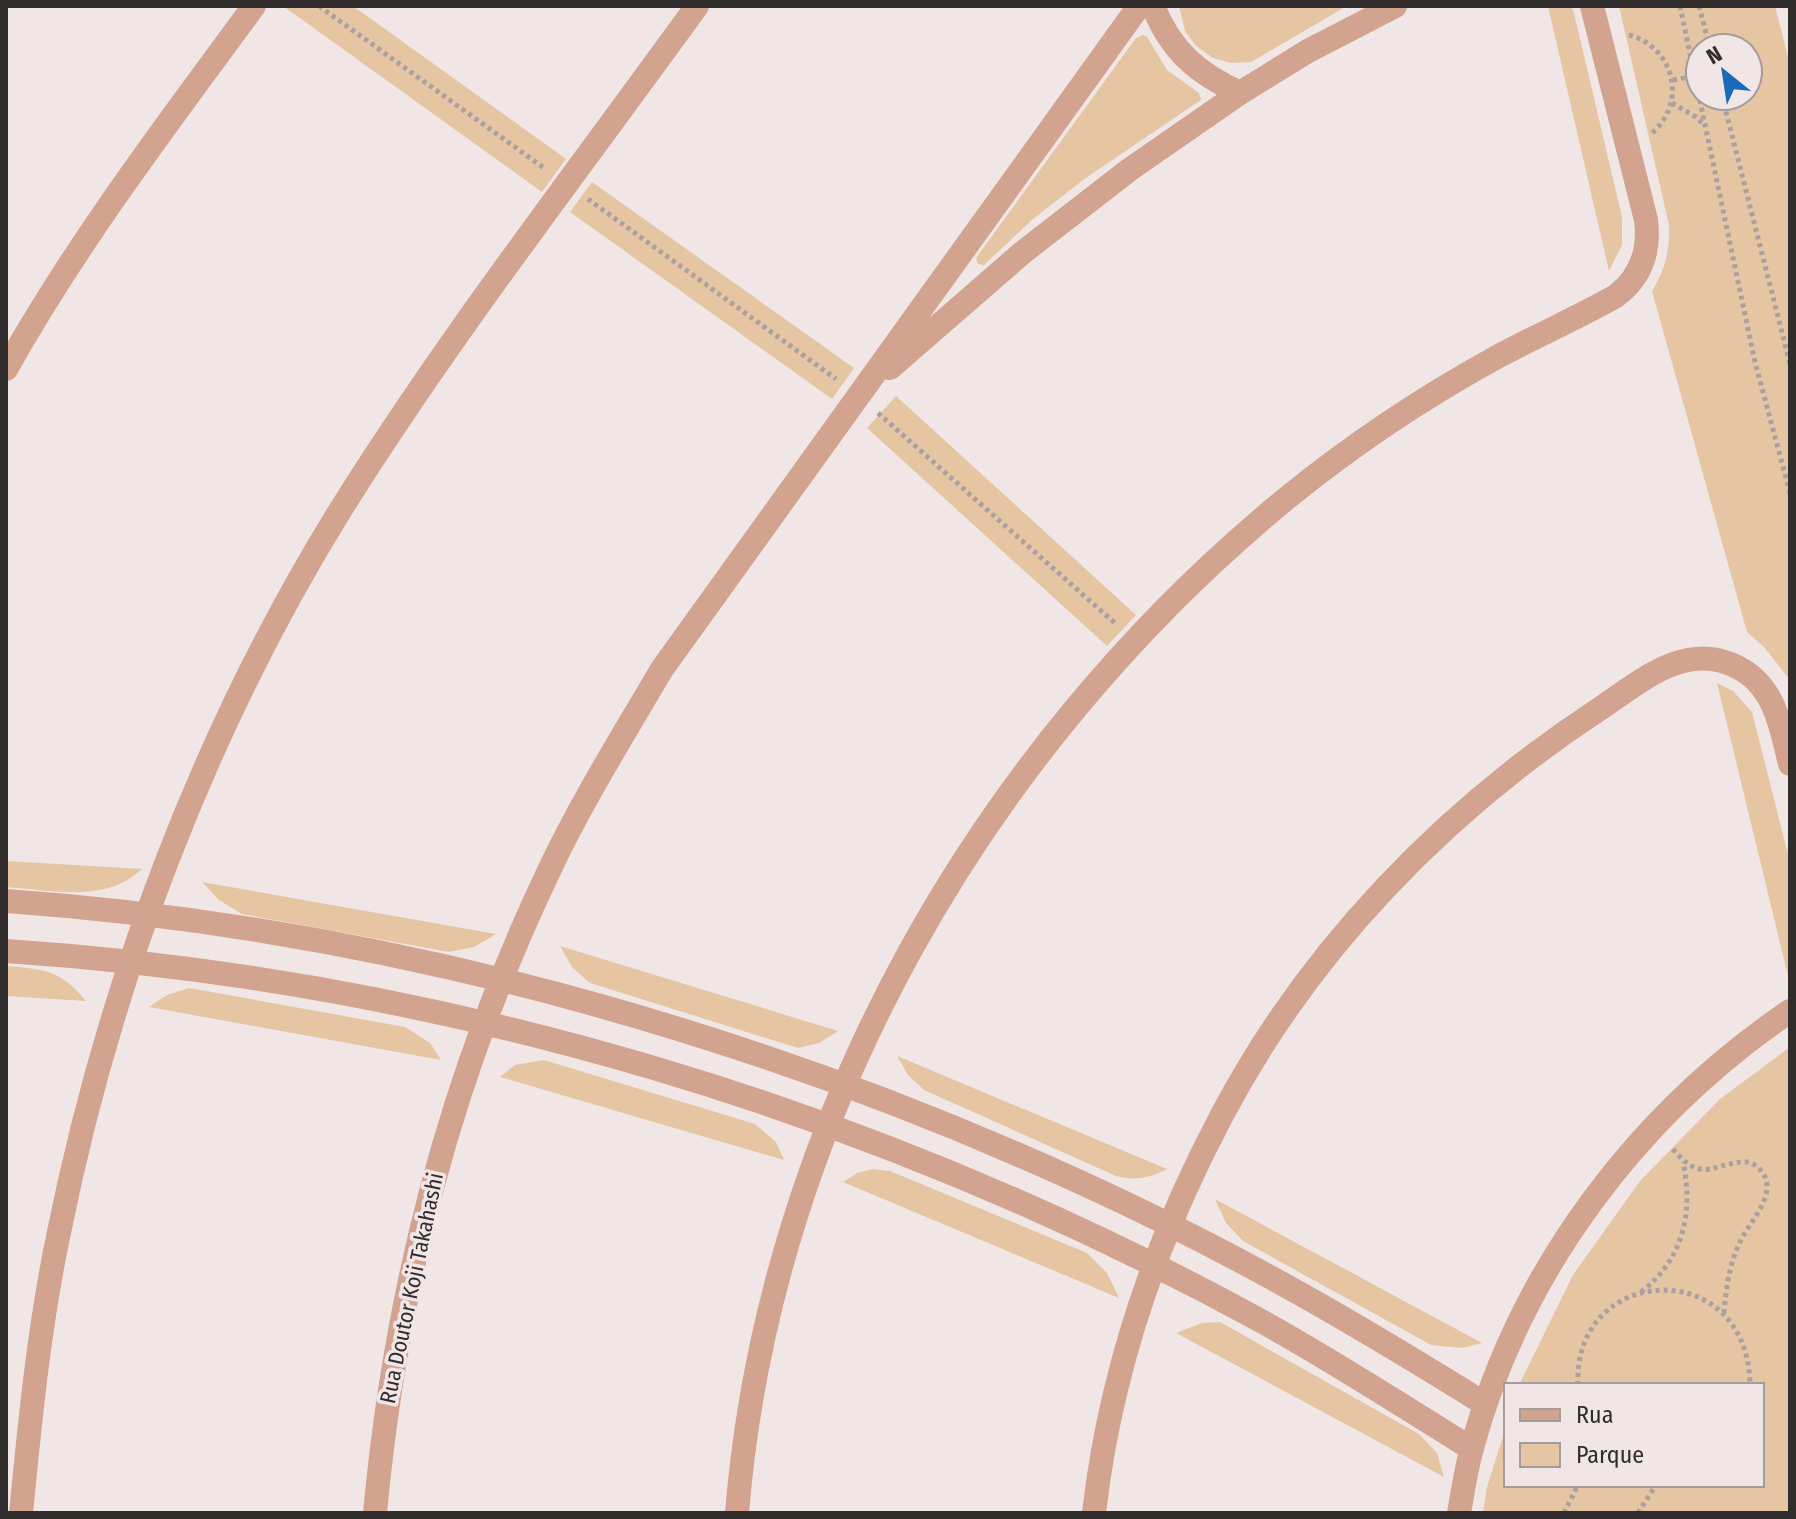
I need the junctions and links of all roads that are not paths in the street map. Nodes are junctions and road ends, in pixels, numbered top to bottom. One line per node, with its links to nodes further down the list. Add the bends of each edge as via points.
1 (254, 6): 8 (street, via 148,150)
2 (697, 6): 12 (street, via 422,386 340,511 267,641 203,775)
3 (1139, 6): 9 (street)
4 (1153, 6): 7 (street, via 1182,56 1210,79)
5 (1395, 6): 7 (street)
6 (1592, 6): 18 (street, via 1648,232 1641,268 1626,288 1605,302 1494,358 1388,424 1288,497 1195,579 1108,667 1029,763 959,866 897,973)
7 (1240, 93): 9 (street, via 1022,253)
8 (6, 369)
9 (858, 395): 15 (street, Rua Doutor Koji Takahashi, via 662,669 547,873)
10 (1790, 764): 20 (street, via 1775,707 1761,684 1726,662 1700,658 1660,669 1545,744 1449,823 1363,911 1287,1008 1222,1114)
11 (6, 901): 12 (street)
12 (147, 916): 14 (street); 15 (street, via 266,932)
13 (6, 951): 14 (street)
14 (131, 961): 17 (street); 24 (street, via 90,1099 58,1238 34,1379)
15 (500, 980): 17 (street, Rua Doutor Koji Takahashi); 18 (street, via 659,1024)
16 (1790, 1011): 22 (street, via 1696,1084 1628,1153 1570,1231 1522,1315)
17 (483, 1023): 19 (street, via 690,1079); 25 (street, Rua Doutor Koji Takahashi, via 440,1152 407,1284 384,1419)
18 (845, 1085): 19 (street); 20 (street, via 1049,1168)
19 (829, 1125): 21 (street, via 943,1169); 26 (street, via 789,1239 760,1357)
20 (1169, 1224): 21 (street); 22 (street, via 1383,1340)
21 (1153, 1265): 23 (street, via 1277,1330); 27 (street, via 1121,1367)
22 (1485, 1404): 23 (street)
23 (1472, 1449): 28 (street)
24 (21, 1513)
25 (375, 1513)
26 (737, 1513)
27 (1094, 1513)
28 (1459, 1513)

